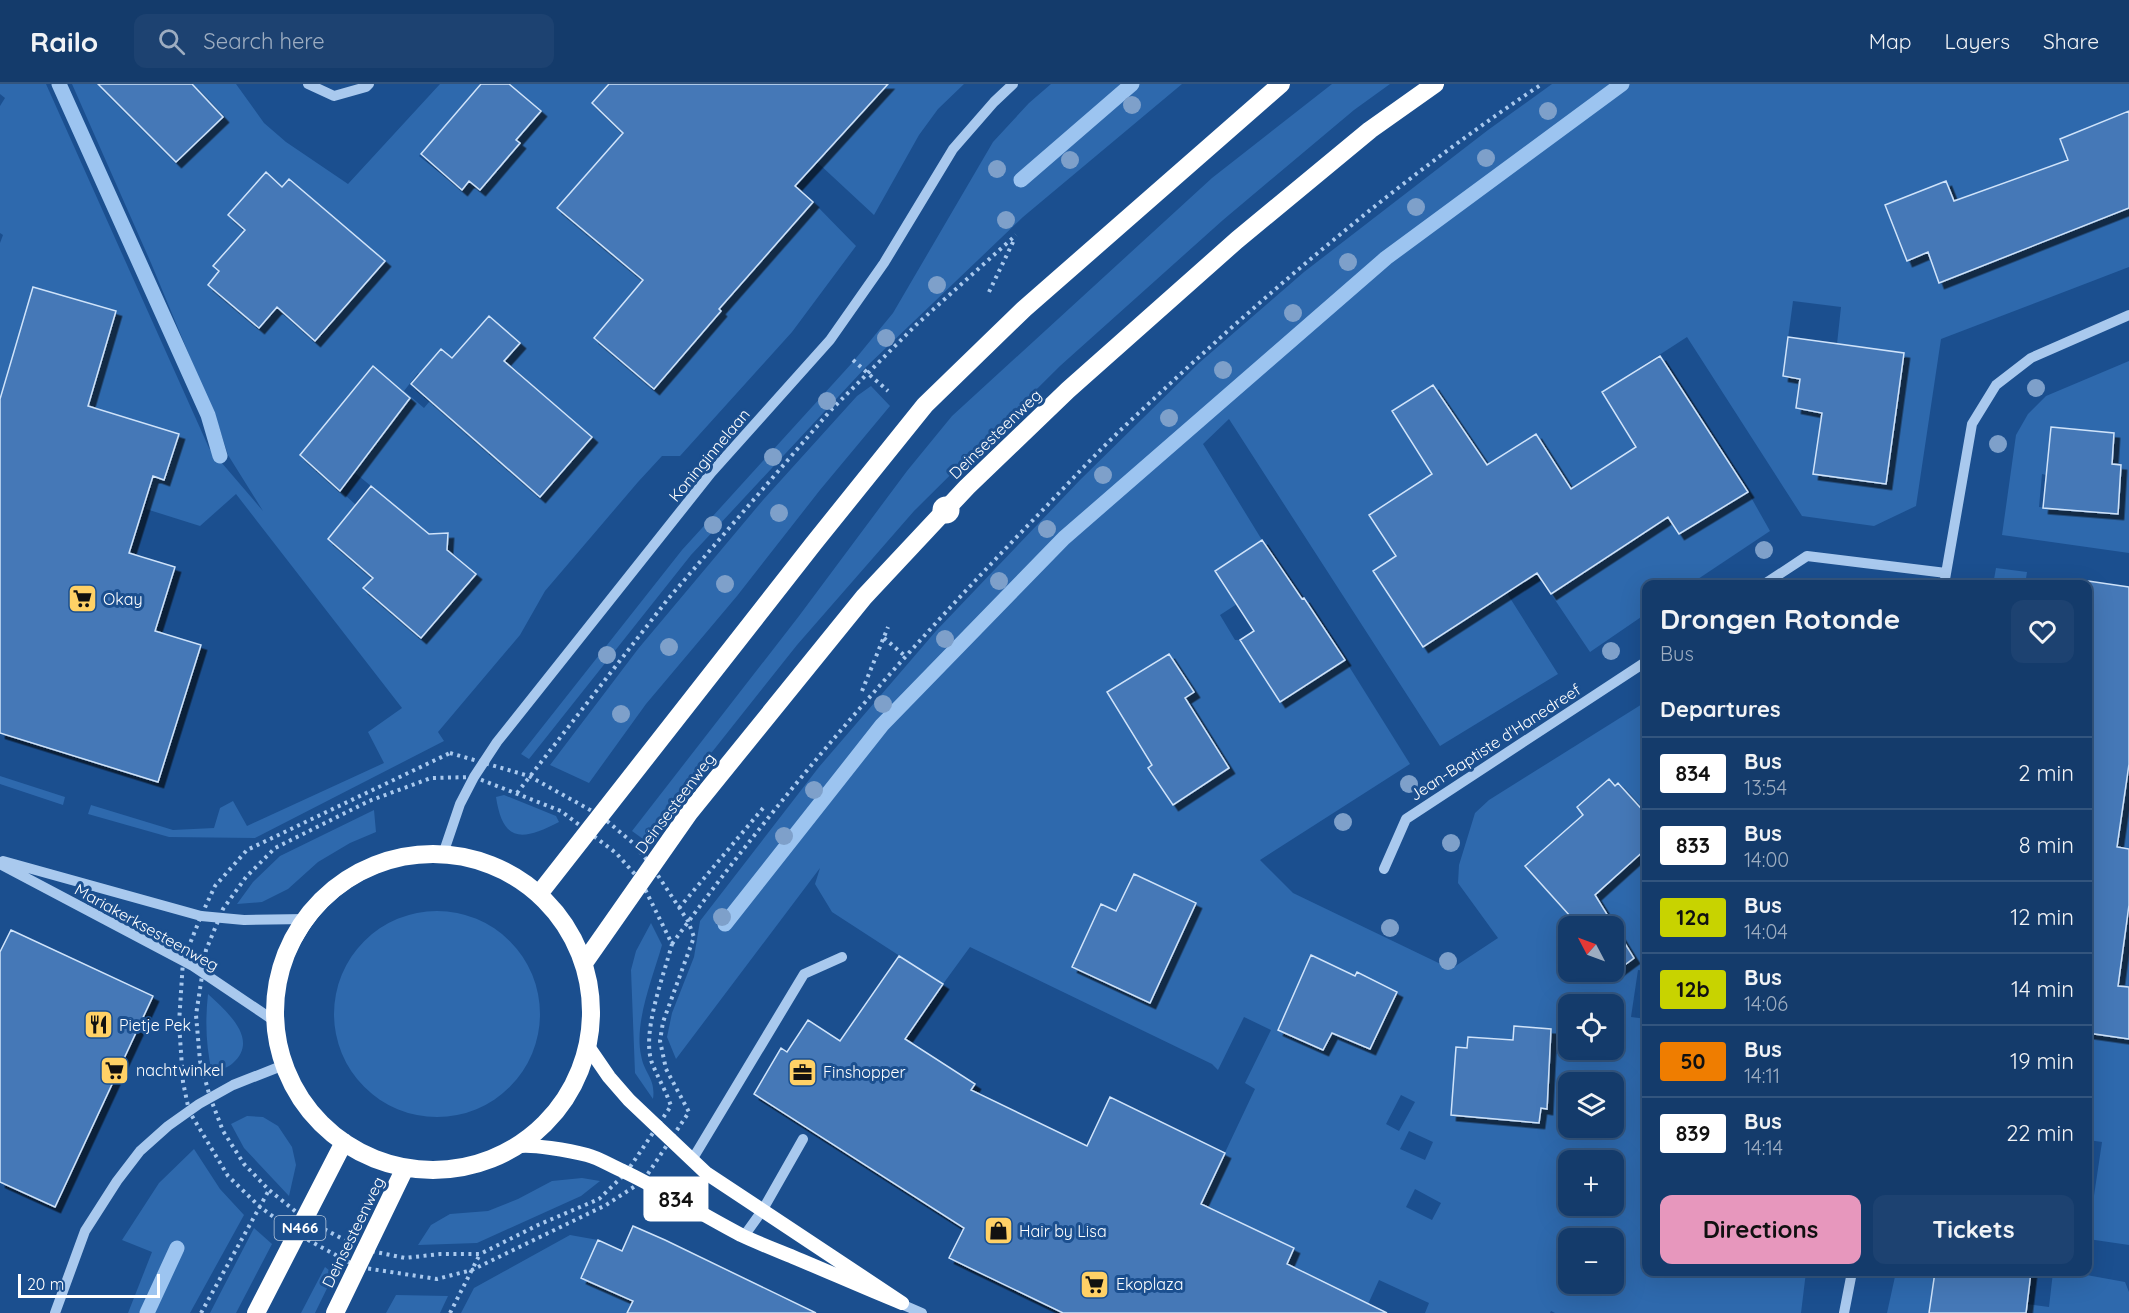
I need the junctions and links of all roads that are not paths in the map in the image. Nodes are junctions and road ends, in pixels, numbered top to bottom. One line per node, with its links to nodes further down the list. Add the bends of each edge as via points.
1 (308, 84): 2 (street, via 334,96)
2 (369, 84)
3 (1013, 84): 11 (street, Koninginnelaan, via 953,149 884,263 830,340 711,473 496,742 460,804)
4 (1281, 84): 14 (highway, via 1024,309 925,405)
5 (1435, 84): 17 (highway, Deinsesteenweg, via 1370,130 1237,240 1068,390 968,487 864,597 689,813)
6 (2129, 315): 7 (street, via 2031,358 1996,385 1972,424)
7 (1946, 573): 8 (street, via 1808,556); 9 (street)
8 (1771, 580)
9 (1945, 580)
10 (1642, 664): 13 (street, Jean-Baptiste d'Hanedreef, via 1406,819)
11 (443, 854): 14 (highway, via 492,865); 15 (highway, via 412,855 381,863 327,895)
12 (0, 862): 15 (street, Mariakerksesteenweg, via 201,916); 18 (street, Mariakerksesteenweg, via 183,961)
13 (1384, 869)
14 (539, 894): 17 (highway, via 558,914)
15 (306, 919): 18 (highway, via 288,951 280,977)
16 (842, 957): 24 (street, via 804,974)
17 (584, 963): 19 (highway, via 590,990)
18 (276, 1022): 20 (highway)
19 (587, 1045): 23 (highway, via 578,1076 562,1103 542,1127); 24 (street, via 629,1100)
20 (284, 1065): 22 (highway, via 305,1104); 30 (street, via 234,1085 189,1111 140,1151 85,1231)
21 (804, 1139): 26 (street)
22 (344, 1142): 25 (highway, via 373,1159); 31 (highway, N466)
23 (516, 1146): 25 (highway, via 462,1167); 27 (street, via 589,1155)
24 (692, 1160): 26 (street)
25 (405, 1168): 32 (highway, Deinsesteenweg)
26 (762, 1211): 27 (street); 29 (street)
27 (744, 1236): 29 (street)
28 (1851, 1276): 34 (street)
29 (902, 1303): 33 (street)
30 (55, 1313)
31 (256, 1313)
32 (335, 1313)
33 (922, 1313)
34 (1844, 1313)

